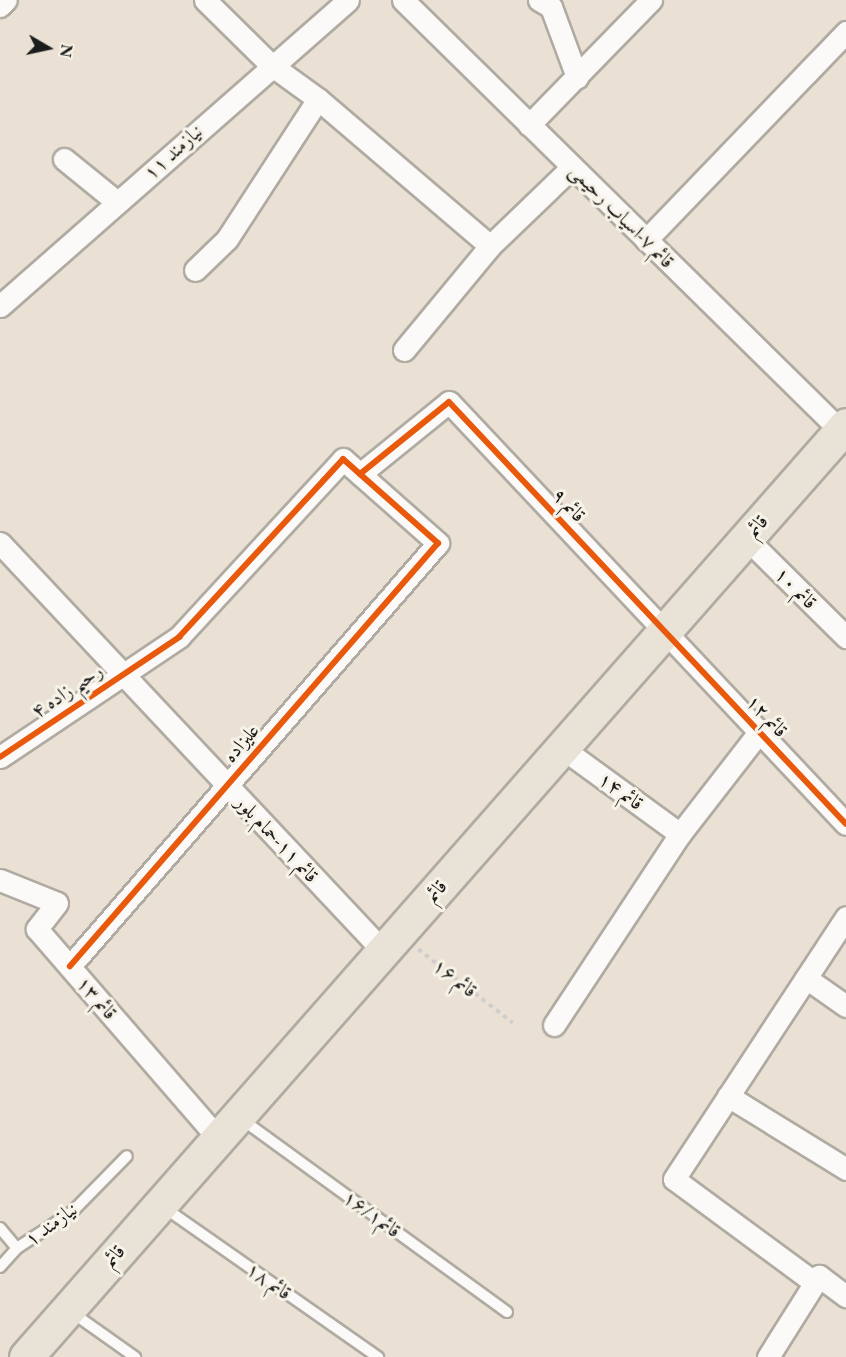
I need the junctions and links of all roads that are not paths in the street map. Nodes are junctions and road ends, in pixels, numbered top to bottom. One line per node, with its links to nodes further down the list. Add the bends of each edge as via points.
1 (6, 0): 7 (street)
2 (205, 0): 9 (street)
3 (348, 0): 9 (street, نیازمند ۱۱)
4 (403, 0): 12 (street, قائم ۷-اسیاب رحیمی)
5 (539, 0): 10 (street, via 551,7)
6 (651, 0): 10 (street)
7 (0, 6)
8 (846, 32): 16 (street)
9 (271, 65): 11 (street); 15 (street, نیازمند ۱۱)
10 (577, 77): 12 (street)
11 (318, 99): 17 (street); 18 (street, via 227,239)
12 (529, 125): 14 (street, قائم ۷-اسیاب رحیمی)
13 (64, 159): 15 (street)
14 (572, 166): 16 (street, قائم ۷-اسیاب رحیمی); 17 (street)
15 (117, 202): 19 (street, نیازمند ۱۱)
16 (646, 240): 21 (street, قائم ۷-اسیاب رحیمی)
17 (490, 246): 20 (street)
18 (195, 270)
19 (0, 306)
20 (404, 350)
21 (843, 428): 23 (main road, قائم)
22 (360, 474): 25 (street, قائم ۹, via 449,402); 27 (street, رحیم زاده ۴, via 343,459 179,637); 31 (street, علیزاده, via 438,543)
23 (746, 538): 25 (main road, قائم); 26 (street, قائم ۱۰)
24 (0, 543): 27 (street, قائم ۱۱-حمام بلور)
25 (664, 632): 28 (street, قائم ۱۲); 29 (main road, قائم)
26 (846, 637)
27 (122, 673): 30 (street, رحیم زاده ۴); 31 (street, قائم ۱۱-حمام بلور)
28 (759, 732): 32 (street, قائم ۱۲); 33 (street)
29 (562, 748): 33 (street, قائم ۱۴); 36 (main road, قائم)
30 (0, 757)
31 (227, 785): 36 (street, قائم ۱۱-حمام بلور); 37 (street, علیزاده)
32 (846, 824)
33 (680, 834): 40 (street)
34 (0, 880): 37 (street, قائم ۱۳, via 57,903 38,929)
35 (846, 917): 38 (street)
36 (390, 942): 42 (main road, قائم)
37 (70, 966): 42 (street, قائم ۱۳)
38 (806, 978): 39 (street); 41 (street)
39 (846, 1006)
40 (554, 1025)
41 (728, 1096): 44 (street); 49 (street, via 674,1179)
42 (227, 1127): 45 (main road, قائم); 52 (lane, قائم۱۶/۱)
43 (127, 1156): 47 (lane, نیازمند ۱, via 72,1212)
44 (846, 1169)
45 (159, 1204): 51 (main road, قائم); 55 (lane, قائم ۱۸)
46 (0, 1228): 47 (lane)
47 (17, 1248): 48 (lane, نیازمند ۱)
48 (0, 1267)
49 (817, 1280): 50 (street); 56 (street)
50 (846, 1296)
51 (67, 1309): 53 (main road, قائم); 54 (lane)
52 (507, 1312)
53 (26, 1357)
54 (135, 1357)
55 (378, 1357)
56 (768, 1357)

